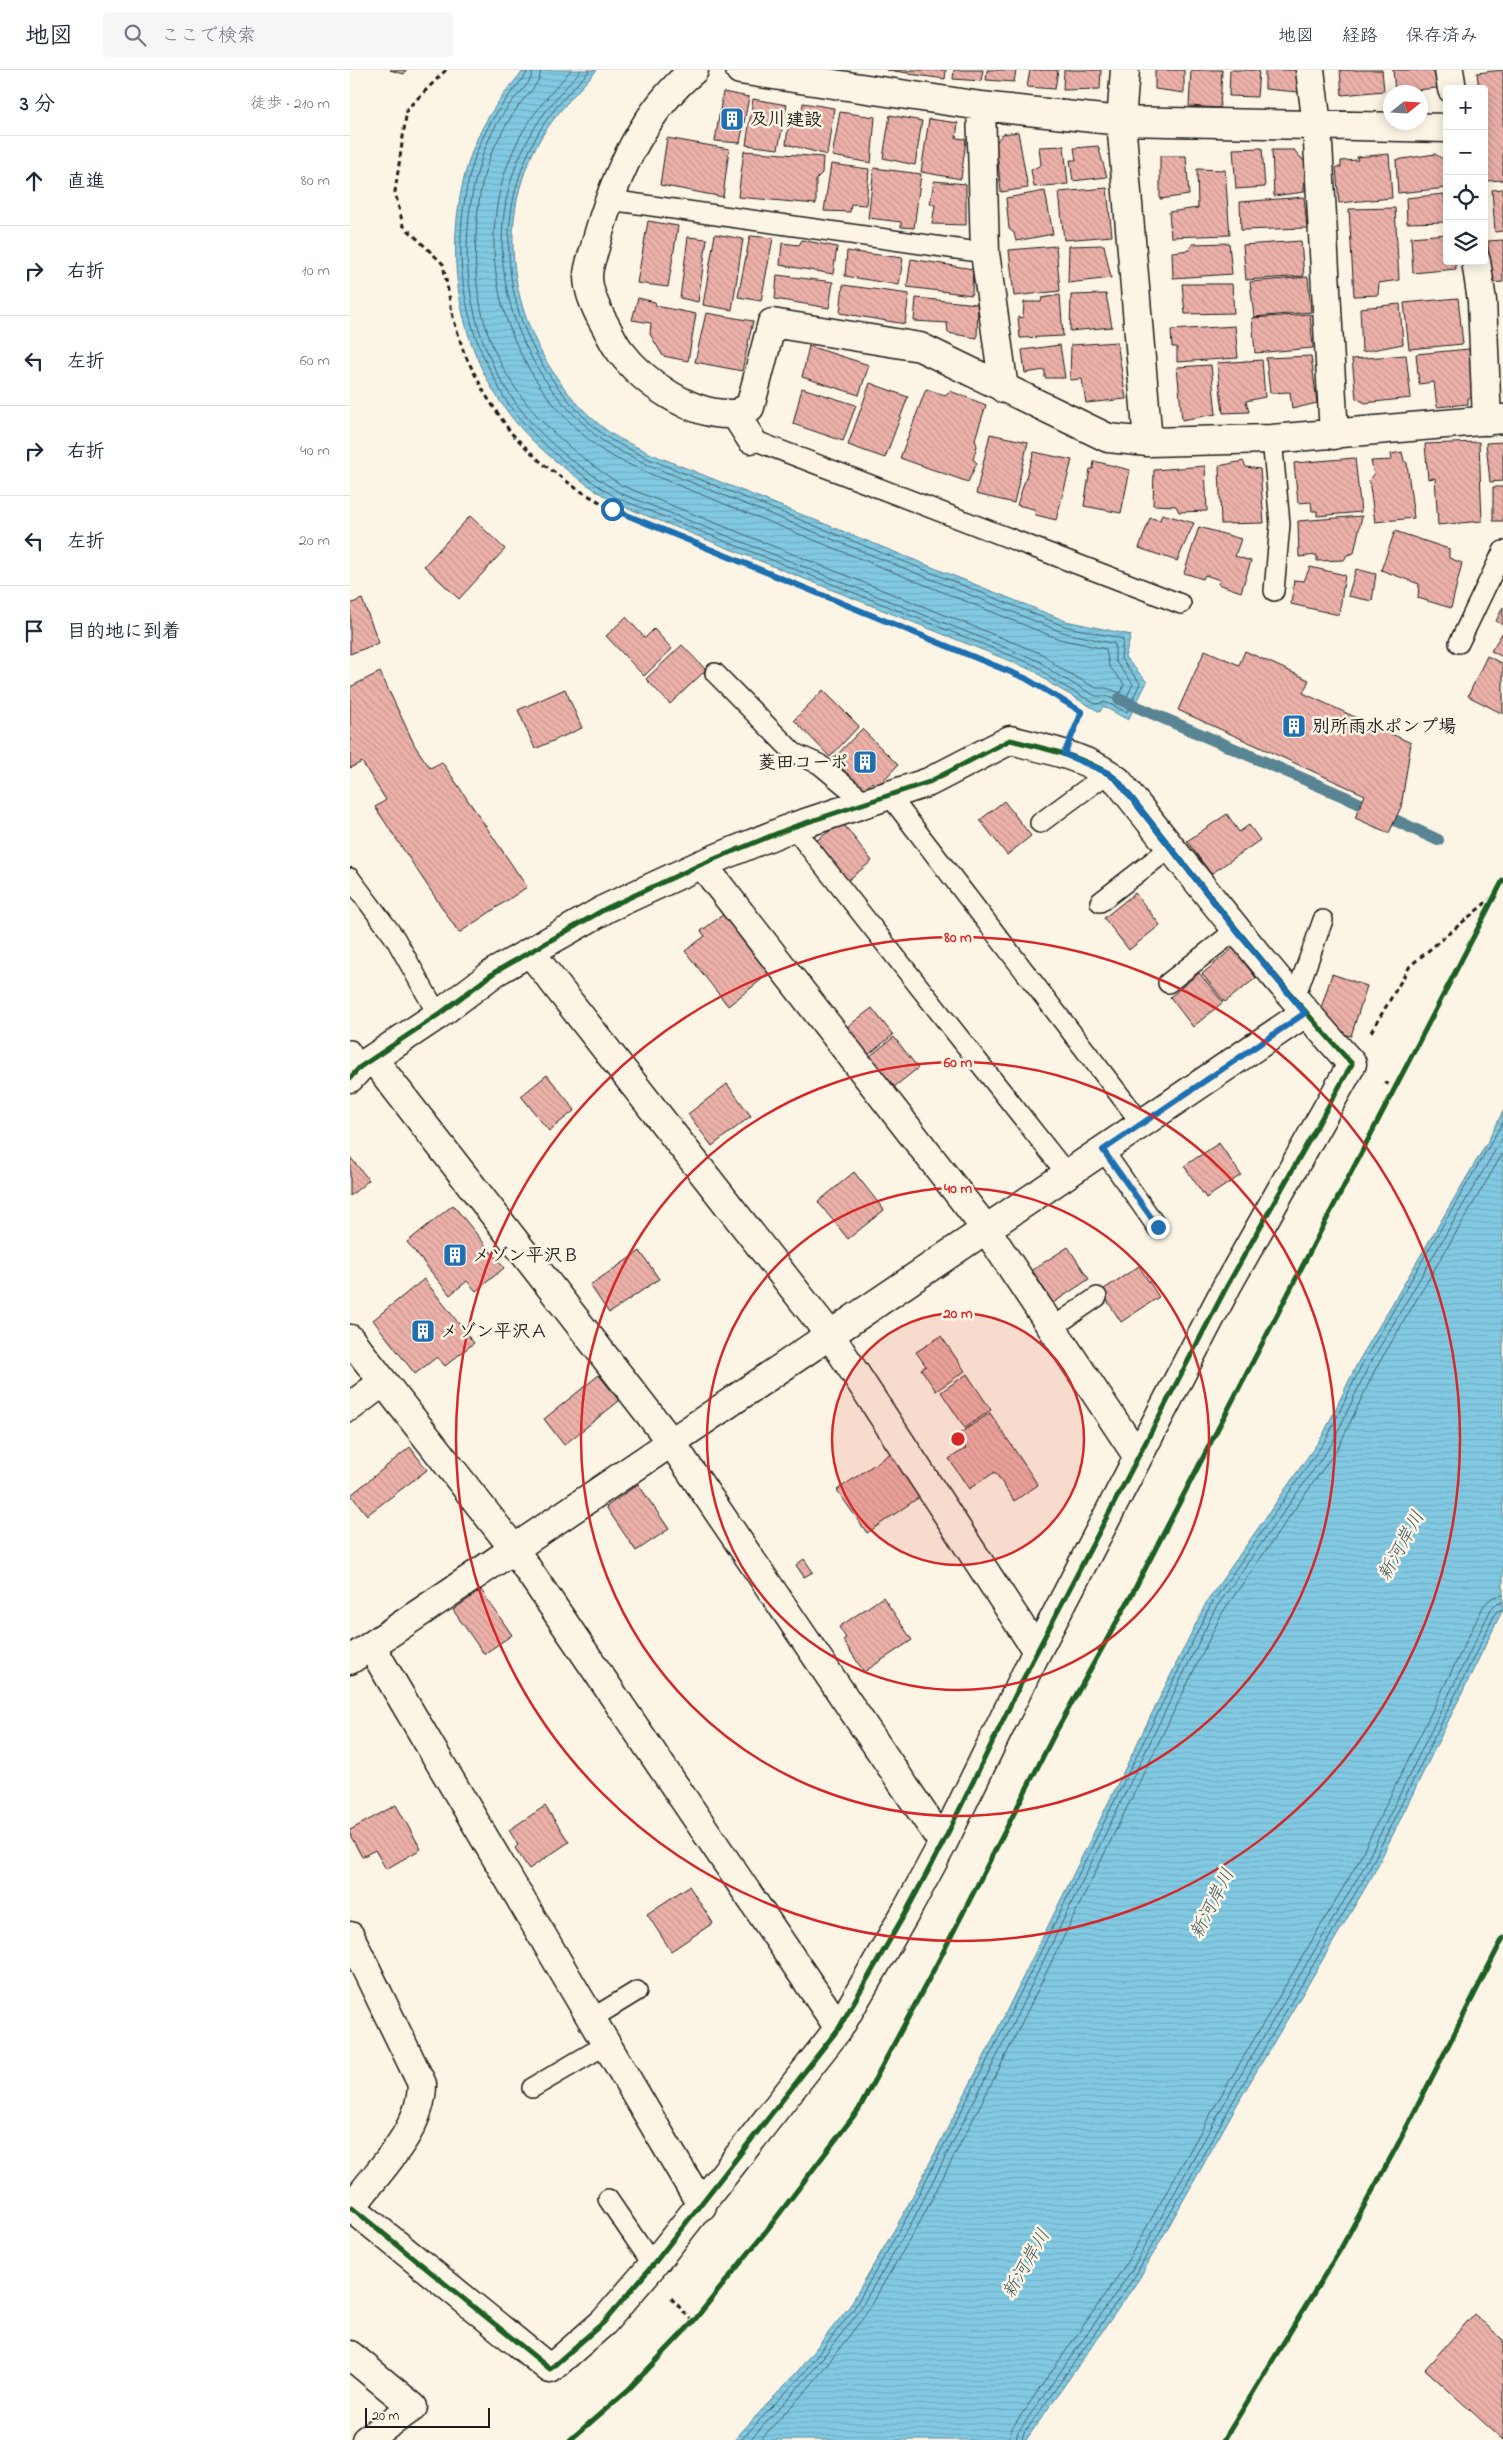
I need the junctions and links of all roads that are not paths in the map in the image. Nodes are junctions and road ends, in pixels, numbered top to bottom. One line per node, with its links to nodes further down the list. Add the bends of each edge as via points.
1 (694, 70): 11 (street, via 646,125 627,157)
2 (740, 70): 7 (street)
3 (1125, 70): 8 (street)
4 (1310, 70): 9 (street)
5 (1449, 70): 6 (street)
6 (1451, 85)
7 (981, 106): 8 (street); 12 (street)
8 (1121, 121): 9 (street); 20 (street)
9 (1317, 125): 10 (street); 17 (street)
10 (1443, 128)
11 (610, 200): 12 (lane); 15 (street, via 588,275 594,306 620,352 653,385 680,401 708,413)
12 (984, 253): 14 (street)
13 (1477, 265): 16 (street)
14 (1004, 389): 15 (street, via 920,347 772,323 750,407); 20 (street, via 1108,438)
15 (734, 414): 18 (street)
16 (1495, 420): 17 (street)
17 (1334, 435): 19 (street)
18 (751, 439): 23 (lane)
19 (1272, 439): 20 (street); 22 (lane, via 1280,524)
20 (1148, 442)
21 (1503, 551): 24 (lane)
22 (1274, 591)
23 (1181, 604)
24 (1459, 643)
25 (715, 673): 27 (lane, via 794,753)
26 (1108, 773): 27 (street, via 1064,754 1010,740 929,782); 28 (lane); 30 (street, via 1118,781)
27 (877, 798): 29 (street); 41 (lane)
28 (1040, 823)
29 (792, 827): 31 (street); 43 (lane)
30 (1170, 848): 33 (lane); 35 (street)
31 (702, 864): 36 (street, via 607,908); 45 (street)
32 (350, 878): 39 (lane, via 395,938)
33 (1100, 902)
34 (1323, 920): 38 (lane)
35 (1236, 930): 37 (lane); 38 (street)
36 (530, 952): 39 (street, via 495,972); 48 (street)
37 (1168, 983)
38 (1300, 1006): 41 (street); 53 (street, via 1352,1064 1227,1286)
39 (438, 1015): 40 (street)
40 (358, 1064): 52 (street)
41 (1142, 1124): 42 (street)
42 (1103, 1150): 43 (street); 44 (lane)
43 (1067, 1174): 45 (street)
44 (1158, 1227)
45 (986, 1229): 47 (street); 48 (street)
46 (1097, 1297): 47 (lane)
47 (1052, 1328): 53 (street)
48 (830, 1335): 52 (street); 55 (street)
49 (350, 1339): 50 (street)
50 (383, 1382): 51 (street); 54 (street)
51 (350, 1407)
52 (671, 1442): 54 (street); 57 (street)
53 (1138, 1457): 55 (street)
54 (514, 1549): 56 (street); 61 (street)
55 (1037, 1650): 57 (street)
56 (361, 1653): 60 (street)
57 (943, 1844): 61 (street)
58 (350, 1936): 66 (street, via 422,2084 422,2100 404,2138)
59 (637, 1990): 60 (lane)
60 (591, 2019): 62 (street)
61 (839, 2028): 65 (street)
62 (607, 2044): 63 (lane); 65 (street)
63 (532, 2088)
64 (608, 2199): 67 (lane)
65 (702, 2206): 67 (street)
66 (351, 2209): 67 (street, via 550,2369 604,2322)
67 (653, 2266)
68 (350, 2355): 69 (street, via 413,2407)
69 (366, 2440)

